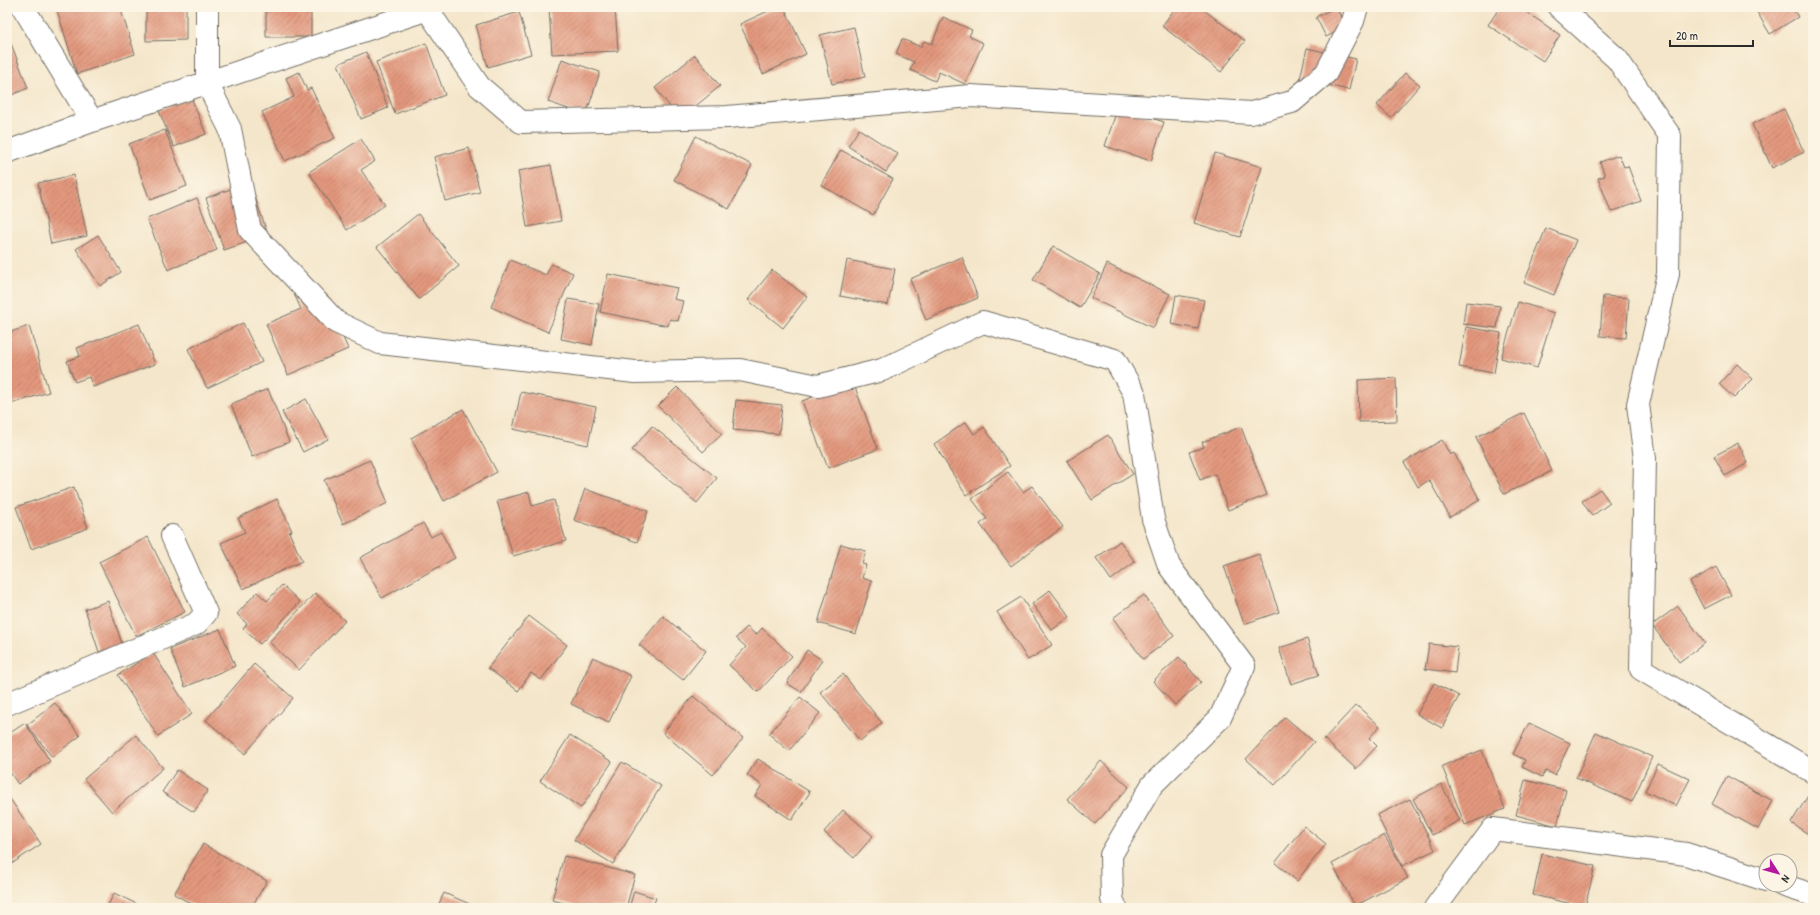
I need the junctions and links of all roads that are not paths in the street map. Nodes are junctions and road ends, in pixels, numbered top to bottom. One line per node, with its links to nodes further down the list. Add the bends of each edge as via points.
1 (23, 7): 7 (street)
2 (207, 7): 6 (street)
3 (1356, 7): 5 (street, via 1353,21 1326,73 1292,102 1251,113 971,96 727,117 521,122 479,86)
4 (1560, 7): 11 (street, via 1617,58 1670,136 1668,274 1638,404 1645,459 1641,669)
5 (431, 8): 6 (street)
6 (207, 83): 7 (street); 15 (street, via 230,129 250,230 336,322 380,343 635,372 740,370 818,386 882,370 983,322 1115,360 1134,393 1153,519 1169,566 1244,666 1220,718 1152,785 1111,855 1112,899)
7 (92, 121): 8 (street)
8 (7, 152)
9 (172, 536): 10 (street, via 206,613 196,624)
10 (7, 704)
11 (1813, 772)
12 (1758, 877): 16 (street, via 1686,854 1493,829)
13 (1798, 890): 14 (street)
14 (1813, 895)
15 (1116, 908)
16 (1434, 908)

